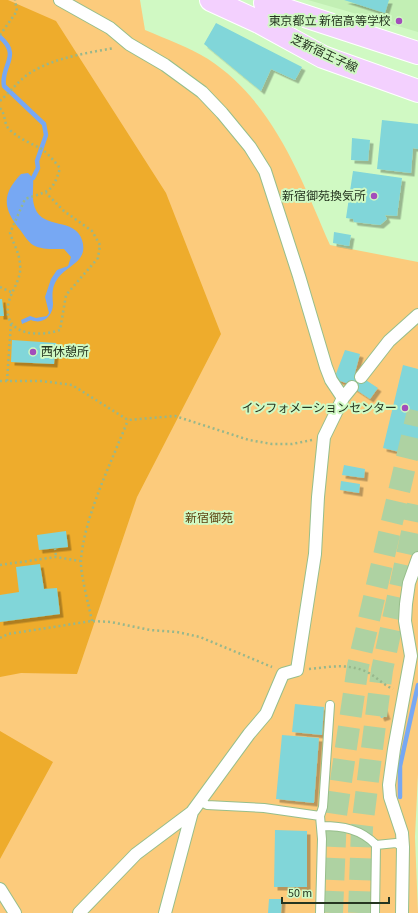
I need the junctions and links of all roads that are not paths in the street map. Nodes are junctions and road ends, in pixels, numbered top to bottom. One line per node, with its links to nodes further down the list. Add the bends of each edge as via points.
1 (61, 0): 9 (street, via 110,28 129,44 165,65 202,92 241,136 265,170 320,350 331,380)
2 (211, 0): 5 (main road, 芝新宿王子線, via 323,56)
3 (265, 3): 4 (main road)
4 (418, 53)
5 (418, 91)
6 (418, 315): 7 (street, via 389,341)
7 (361, 376)
8 (352, 387): 9 (street)
9 (343, 398): 12 (street, via 324,437 314,554 297,670 283,674 266,714)
10 (418, 558): 17 (street, via 409,583 406,604 405,621 411,656 389,785 390,797 402,833)
11 (330, 705): 14 (lane, via 323,808)
12 (199, 801): 13 (street); 14 (lane, via 207,805 264,808)
13 (192, 812): 20 (street, via 136,854); 21 (street)
14 (320, 816): 15 (lane)
15 (322, 826): 16 (lane, via 343,826); 22 (lane)
16 (376, 845): 17 (lane, via 396,843); 23 (lane)
17 (403, 847): 24 (street)
18 (0, 889): 19 (street)
19 (15, 913)
20 (79, 913)
21 (165, 913)
22 (320, 913)
23 (375, 913)
24 (402, 913)

